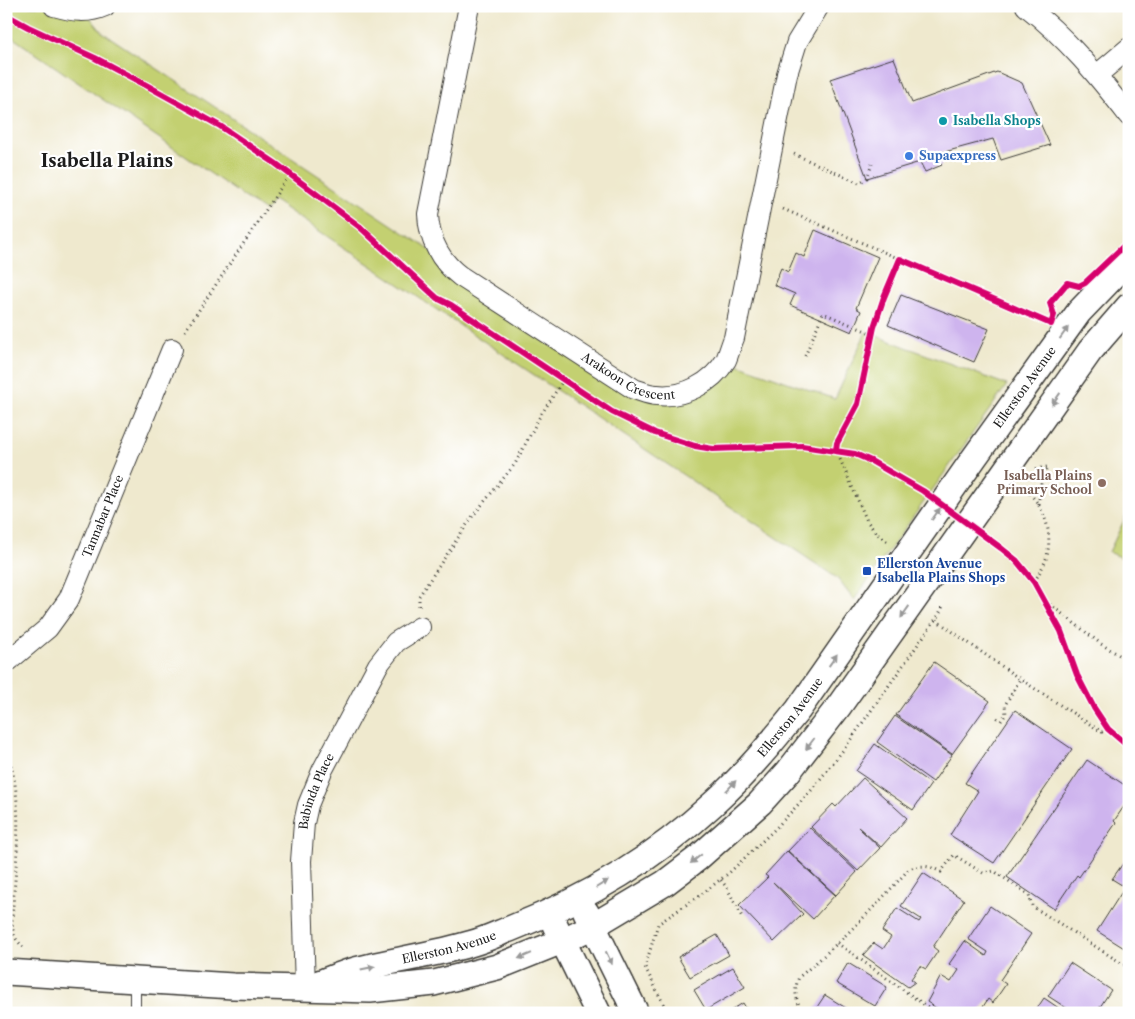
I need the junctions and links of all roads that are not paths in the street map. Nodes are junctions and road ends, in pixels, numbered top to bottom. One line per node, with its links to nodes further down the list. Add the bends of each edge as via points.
1 (54, 6): 2 (street, via 85,11)
2 (105, 6)
3 (469, 6): 4 (street, Arakoon Crescent, via 428,214 428,226 436,249 450,269 460,276 634,389 656,395 680,394 706,381 726,360 734,338 787,74 797,42)
4 (820, 6)
5 (1026, 6): 7 (street)
6 (1129, 48): 7 (street)
7 (1098, 75): 8 (street)
8 (1129, 116)
9 (1129, 260): 14 (street, Ellerston Avenue, one-way to 9, via 651,854 715,802 772,742 798,710 901,549 974,458 1079,312)
10 (1129, 306): 16 (street, Ellerston Avenue, one-way to 16, via 1090,351 1008,480 933,572 839,706 788,772 760,803 698,858)
11 (172, 349): 13 (street, Tannabar Place, via 69,599 48,628)
12 (420, 627): 20 (street, Babinda Place, via 396,642 378,664 322,771 308,805 301,860)
13 (6, 663)
14 (580, 898): 15 (street, Ellerston Avenue); 16 (street)
15 (549, 913): 17 (street); 20 (street, Ellerston Avenue, one-way to 15, via 351,972 438,954)
16 (593, 926): 17 (street, Ellerston Avenue); 23 (street, one-way to 23)
17 (562, 941): 20 (street, Ellerston Avenue, one-way to 20, via 496,967 434,983 370,990); 22 (street)
18 (6, 972): 19 (street, Ellerston Avenue)
19 (135, 980): 20 (street, Ellerston Avenue); 21 (lane)
20 (305, 988)
21 (135, 1013)
22 (598, 1013)
23 (636, 1013)

